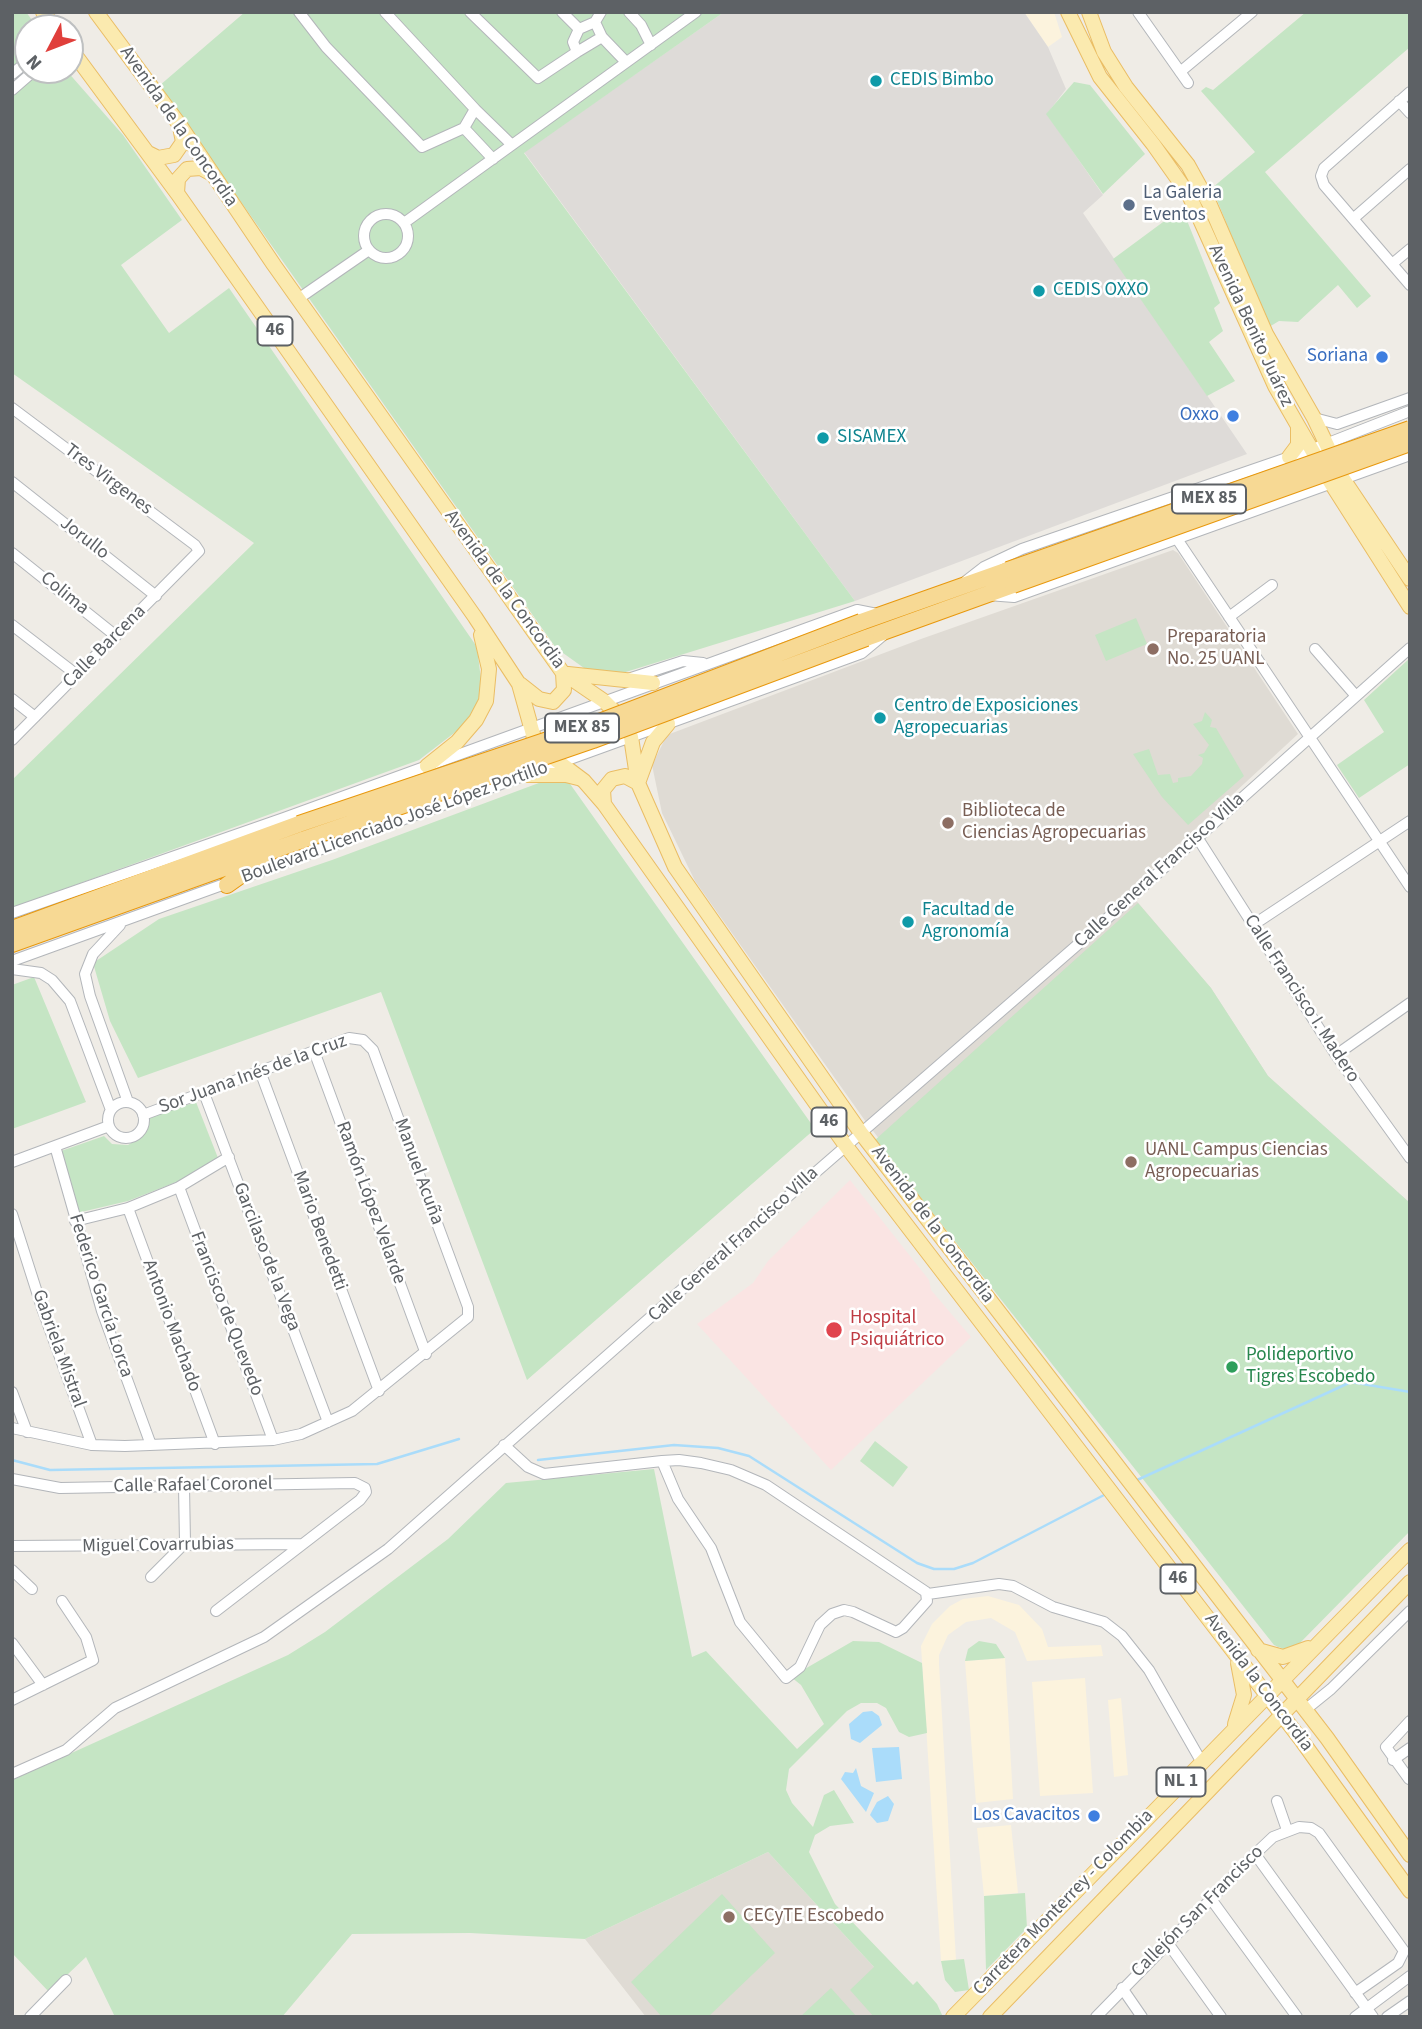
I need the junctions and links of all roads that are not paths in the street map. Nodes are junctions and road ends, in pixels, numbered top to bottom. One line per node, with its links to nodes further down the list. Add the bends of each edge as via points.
1 (96, 12): 29 (main road, Avenida de la Concordia / 46)
2 (299, 12): 30 (street, via 422,147)
3 (385, 12): 27 (street)
4 (470, 12): 16 (street, via 538,78)
5 (562, 12): 13 (street)
6 (696, 12): 15 (street)
7 (1068, 12): 18 (main road, Avenida Benito Juárez)
8 (1089, 12): 17 (main road, Avenida Benito Juárez)
9 (1252, 12): 22 (street)
10 (634, 14): 15 (street)
11 (1144, 15): 22 (street)
12 (598, 17): 13 (street); 14 (street)
13 (579, 29): 16 (street, via 573,42)
14 (602, 37): 16 (street); 19 (street)
15 (651, 45): 19 (street)
16 (577, 52)
17 (1104, 52): 18 (main road); 45 (main road, Avenida Benito Juárez, via 1194,175)
18 (1090, 60): 44 (main road, Avenida Benito Juárez, via 1183,184)
19 (626, 62): 31 (street)
20 (84, 66): 23 (main road, Avenida de la Concordia / 46)
21 (84, 69): 23 (street)
22 (1180, 72): 24 (street)
23 (89, 73): 32 (main road, Avenida de la Concordia / 46)
24 (1188, 83)
25 (1410, 92): 26 (street)
26 (1399, 101): 28 (street); 37 (street, via 1324,168 1324,185)
27 (475, 109): 30 (street); 31 (street)
28 (1410, 113)
29 (179, 124): 32 (main road, via 183,142 174,155 158,158); 35 (main road, Avenida de la Concordia / 46)
30 (464, 128): 33 (street)
31 (512, 145): 33 (street)
32 (144, 150): 36 (main road, Avenida de la Concordia / 46)
33 (493, 159): 38 (street)
34 (1410, 169): 37 (street)
35 (213, 175): 36 (main road, via 201,168 187,169 177,179); 43 (main road, Avenida de la Concordia / 46)
36 (177, 192): 73 (main road, Avenida de la Concordia / 46)
37 (1354, 218): 41 (street)
38 (404, 223): 40 (street, via 406,245 396,256 382,257); 40 (street, via 393,215 373,218 365,230)
39 (1410, 249): 41 (street)
40 (369, 250): 43 (street)
41 (1392, 264): 42 (street)
42 (1410, 285)
43 (298, 299): 81 (main road, Avenida de la Concordia / 46)
44 (1246, 321): 45 (main road); 46 (main road, Avenida Benito Juárez)
45 (1266, 334): 46 (main road); 47 (main road, Avenida Benito Juárez)
46 (1260, 353): 48 (main road, Avenida Benito Juárez)
47 (1294, 385): 48 (main road); 51 (main road, Avenida Benito Juárez)
48 (1275, 386): 53 (main road, Avenida Benito Juárez)
49 (1409, 402): 51 (street, via 1337,424); 52 (street, Boulevard Licenciado José López Portillo)
50 (12, 408): 65 (street, Tres Virgenes, via 195,545)
51 (1314, 418): 56 (main road, Avenida Benito Juárez)
52 (1381, 422): 56 (street, Boulevard Licenciado José López Portillo); 59 (street, via 1376,429 1377,445)
53 (1298, 424): 56 (main road, Avenida Benito Juárez); 58 (main road, via 1298,445)
54 (1410, 429): 66 (highway, Boulevard Licenciado José López Portillo / MEX 85, bridge)
55 (1410, 443): 66 (highway, Boulevard Licenciado José López Portillo / MEX 85, bridge)
56 (1319, 446): 58 (street, Boulevard Licenciado José López Portillo); 60 (main road, Avenida Benito Juárez)
57 (1410, 455): 59 (street, Boulevard Licenciado José López Portillo)
58 (1289, 457): 62 (street, via 1302,459 1311,468 1312,481); 69 (street, Boulevard Licenciado José López Portillo, via 1022,550 984,567)
59 (1397, 460): 60 (street, Boulevard Licenciado José López Portillo)
60 (1337, 481): 62 (street, Boulevard Licenciado José López Portillo); 67 (main road, Avenida Benito Juárez); 72 (main road, Avenida Benito Juárez)
61 (12, 482): 71 (street, Jorullo)
62 (1306, 492): 63 (street, Boulevard Licenciado José López Portillo)
63 (1177, 539): 70 (street, Boulevard Licenciado José López Portillo, via 1014,597); 74 (street)
64 (12, 553): 77 (street, Colima)
65 (197, 554): 71 (street, Calle Barcena)
66 (1010, 577): 69 (highway, Boulevard Licenciado José López Portillo / MEX 85); 70 (highway, Boulevard Licenciado José López Portillo / MEX 85)
67 (1410, 579)
68 (1272, 585): 74 (street)
69 (959, 588): 75 (highway, Boulevard Licenciado José López Portillo / MEX 85)
70 (986, 594): 75 (highway, Boulevard Licenciado José López Portillo / MEX 85)
71 (156, 596): 77 (street, Calle Barcena)
72 (1410, 607)
73 (475, 617): 85 (main road, Avenida de la Concordia / 46); 97 (main road, via 489,669 486,701 457,742)
74 (1229, 617): 93 (street)
75 (886, 622): 80 (street, Boulevard Licenciado José López Portillo, via 857,610); 90 (street, Boulevard Licenciado José López Portillo, via 862,653); 104 (highway, Boulevard Licenciado José López Portillo / MEX 85, bridge, via 593,740)
76 (12, 625): 82 (street)
77 (116, 636): 82 (street, Calle Barcena)
78 (1410, 648): 86 (street, Calle General Francisco Villa)
79 (1315, 649): 86 (street)
80 (706, 664): 83 (street, via 683,661); 84 (street, Boulevard Licenciado José López Portillo)
81 (563, 673): 83 (main road); 85 (main road, via 564,690 553,702 539,699); 88 (main road, Avenida de la Concordia / 46)
82 (77, 675): 89 (street, Calle Barcena)
83 (625, 680): 84 (main road)
84 (653, 683): 88 (street, Boulevard Licenciado José López Portillo); 90 (street, via 643,700 645,710 658,723)
85 (519, 684): 91 (main road, Avenida de la Concordia / 46)
86 (1356, 696): 93 (street, Calle General Francisco Villa)
87 (12, 699): 89 (street)
88 (604, 701): 91 (street, Boulevard Licenciado José López Portillo); 92 (main road, Avenida de la Concordia / 46, via 622,719)
89 (35, 717): 94 (street, Calle Barcena)
90 (668, 724): 92 (street, Boulevard Licenciado José López Portillo); 101 (main road, via 653,742)
91 (532, 729): 95 (street, Boulevard Licenciado José López Portillo); 96 (main road, Avenida de la Concordia / 46, via 541,751)
92 (631, 737): 96 (street, Boulevard Licenciado José López Portillo); 101 (main road, Avenida de la Concordia / 46)
93 (1309, 737): 105 (street, Calle General Francisco Villa); 106 (street)
94 (12, 740)
95 (489, 744): 97 (street, Boulevard Licenciado José López Portillo); 100 (street, via 500,745 512,757 513,769)
96 (561, 762): 98 (street, Boulevard Licenciado José López Portillo); 99 (main road, Avenida de la Concordia / 46)
97 (427, 766): 110 (street, Boulevard Licenciado José López Portillo)
98 (527, 775): 99 (main road, via 566,775); 100 (street, Boulevard Licenciado José López Portillo)
99 (584, 781): 102 (main road, Avenida de la Concordia / 46)
100 (504, 783): 108 (street, Boulevard Licenciado José López Portillo)
101 (638, 783): 102 (main road, via 625,776 612,779 603,790); 131 (main road, Avenida de la Concordia / 46, via 675,867)
102 (604, 804): 133 (main road, Avenida de la Concordia / 46)
103 (1410, 821): 106 (street)
104 (302, 832): 107 (highway, Boulevard Licenciado José López Portillo / MEX 85); 113 (highway, Boulevard Licenciado José López Portillo / MEX 85)
105 (1197, 837): 112 (street, Calle Francisco I. Madero); 131 (street, Calle General Francisco Villa)
106 (1379, 841): 109 (street); 112 (street)
107 (280, 847): 108 (highway); 114 (highway, Boulevard Licenciado José López Portillo / MEX 85)
108 (227, 885): 111 (street, Boulevard Licenciado José López Portillo)
109 (1410, 887)
110 (12, 913)
111 (124, 922): 115 (street, Boulevard Licenciado José López Portillo); 117 (street, via 90,959 85,974)
112 (1253, 925): 124 (street, Calle Francisco I. Madero)
113 (12, 929)
114 (12, 944)
115 (12, 961)
116 (12, 969): 118 (street, via 40,973)
117 (90, 996): 118 (street, via 77,993); 120 (street)
118 (69, 1001): 122 (street)
119 (1410, 1003): 124 (street)
120 (103, 1035): 122 (street, via 94,1044); 127 (street)
121 (363, 1040): 123 (street, Sor Juana Inés de la Cruz, via 349,1038); 141 (street, Manuel Acuña, via 373,1050 468,1307 465,1321)
122 (85, 1041): 128 (street)
123 (314, 1051): 125 (street, Sor Juana Inés de la Cruz); 141 (street, Ramón López Velarde)
124 (1336, 1055): 135 (street, Calle Francisco I. Madero)
125 (260, 1071): 126 (street, Sor Juana Inés de la Cruz); 142 (street, Mario Benedetti)
126 (204, 1093): 129 (street, Sor Juana Inés de la Cruz); 134 (street, Garcilaso de la Vega)
127 (128, 1102): 128 (street); 129 (street, via 138,1106)
128 (111, 1110): 130 (street)
129 (143, 1115): 130 (street, via 143,1126 135,1135 123,1137)
130 (109, 1126): 132 (street)
131 (861, 1133): 133 (street, Calle General Francisco Villa); 153 (main road, Avenida de la Concordia / 46)
132 (55, 1146): 136 (street); 140 (street, Federico García Lorca)
133 (846, 1146): 151 (street, Calle General Francisco Villa); 155 (main road, Avenida de la Concordia / 46)
134 (229, 1157): 137 (street); 144 (street, Garcilaso de la Vega)
135 (1410, 1158)
136 (12, 1162)
137 (179, 1187): 138 (street); 147 (street, Francisco de Quevedo)
138 (128, 1208): 140 (street); 148 (street, Antonio Machado)
139 (12, 1214): 149 (street, Gabriela Mistral)
140 (75, 1220): 150 (street, Federico García Lorca, via 102,1311)
141 (426, 1354): 142 (street)
142 (379, 1391): 144 (street)
143 (12, 1392): 146 (street)
144 (328, 1422): 147 (street)
145 (12, 1428): 146 (street)
146 (27, 1432): 149 (street)
147 (274, 1440): 148 (street)
148 (215, 1444): 150 (street)
149 (92, 1445): 150 (street)
150 (151, 1445)
151 (504, 1445): 152 (street, via 528,1467 544,1474); 186 (street, Calle General Francisco Villa, via 397,1543 264,1637 115,1708 66,1750)
152 (662, 1461): 165 (street, via 701,1463 766,1485); 165 (street, via 678,1499 710,1548 740,1622 784,1677 800,1667 820,1625 832,1614 853,1612 896,1632 927,1601)
153 (1119, 1470): 173 (main road, Avenida la Concordia / 46)
154 (12, 1479): 156 (street, Calle Rafael Coronel, via 60,1488)
155 (1101, 1479): 174 (main road, Avenida la Concordia / 46)
156 (184, 1486): 157 (street, Calle Rafael Coronel, via 355,1483 365,1488 364,1495); 158 (street)
157 (304, 1544): 158 (street, Miguel Covarrubias); 168 (street)
158 (184, 1545): 159 (street, Miguel Covarrubias); 162 (street)
159 (12, 1546)
160 (1410, 1550): 172 (main road, Carretera Monterrey - Colombia / NL 1)
161 (12, 1570): 164 (street)
162 (151, 1577)
163 (1410, 1582): 167 (main road, Carretera Monterrey - Colombia / NL 1)
164 (32, 1588)
165 (928, 1594): 185 (street, via 1013,1586 1053,1607 1104,1622 1122,1636 1149,1670)
166 (62, 1601): 176 (street, via 86,1637 93,1657 90,1663)
167 (1385, 1608): 170 (street); 179 (main road, Carretera Monterrey - Colombia / NL 1)
168 (216, 1611)
169 (1410, 1611): 170 (street)
170 (1399, 1622): 179 (street)
171 (12, 1643): 176 (street)
172 (1319, 1643): 173 (main road, via 1288,1657); 175 (main road, Carretera Monterrey - Colombia / NL 1)
173 (1258, 1650): 175 (main road, Avenida la Concordia / 46)
174 (1234, 1651): 177 (main road, Avenida la Concordia / 46); 182 (main road, via 1244,1695)
175 (1283, 1681): 177 (main road, Carretera Monterrey - Colombia / NL 1); 179 (main road, Avenida la Concordia / 46)
176 (43, 1685): 178 (street)
177 (1268, 1696): 180 (main road, Avenida la Concordia / 46); 182 (main road, Carretera Monterrey - Colombia / NL 1)
178 (12, 1700)
179 (1301, 1704): 180 (main road, Carretera Monterrey - Colombia / NL 1); 188 (main road, Avenida la Concordia / 46)
180 (1282, 1714): 190 (main road, Avenida la Concordia / 46); 205 (main road, Carretera Monterrey - Colombia / NL 1)
181 (1410, 1721): 184 (street, via 1386,1746)
182 (1232, 1730): 185 (main road, Carretera Monterrey - Colombia / NL 1)
183 (1410, 1748): 184 (street)
184 (1393, 1759): 187 (street)
185 (1201, 1761): 204 (main road, Carretera Monterrey - Colombia / NL 1)
186 (12, 1774)
187 (1409, 1779)
188 (1369, 1797): 190 (main road); 193 (main road, Avenida la Concordia / 46)
189 (1277, 1801): 191 (street)
190 (1352, 1810): 194 (main road, Avenida la Concordia / 46)
191 (1287, 1830): 192 (street, Callejón San Francisco); 200 (street, via 1311,1828 1319,1833 1404,1951 1398,1963)
192 (1255, 1854): 195 (street, Callejón San Francisco); 200 (street)
193 (1410, 1855)
194 (1410, 1891)
195 (1210, 1899): 196 (street, Callejón San Francisco); 209 (street)
196 (1167, 1942): 199 (street, Callejón San Francisco); 208 (street)
197 (66, 1980): 203 (street)
198 (1408, 1981): 202 (street)
199 (1122, 1988): 206 (street, Callejón San Francisco); 207 (street)
200 (1355, 1993): 202 (street)
201 (1410, 2001): 211 (street)
202 (1370, 2012): 210 (street)
203 (30, 2017)
204 (953, 2017)
205 (990, 2017)
206 (1096, 2017)
207 (1142, 2017)
208 (1221, 2017)
209 (1297, 2017)
210 (1355, 2017)
211 (1387, 2017)

